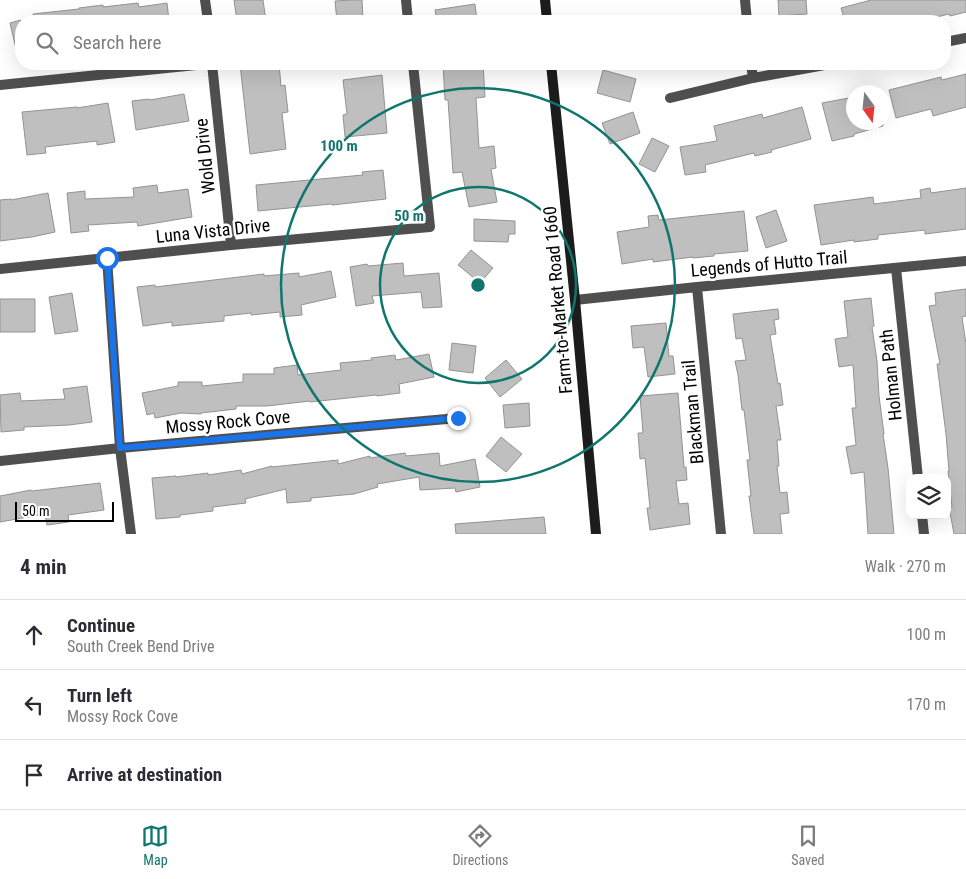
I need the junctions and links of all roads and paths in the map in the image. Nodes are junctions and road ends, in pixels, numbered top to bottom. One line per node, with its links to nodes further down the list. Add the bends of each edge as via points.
1 (205, 0): 5 (street)
2 (406, 0): 6 (street)
3 (544, 0): 7 (main road)
4 (745, 0): 8 (street)
5 (207, 15)
6 (407, 15)
7 (546, 15)
8 (746, 15)
9 (966, 38): 10 (street)
10 (951, 41)
11 (147, 70): 18 (street)
12 (213, 70): 20 (street, Wold Drive)
13 (414, 70): 20 (street, Luna Vista Drive, via 430,227)
14 (552, 70): 26 (main road, Farm-to-Market Road 1660)
15 (751, 70): 17 (street)
16 (797, 70): 17 (street)
17 (752, 78): 19 (street)
18 (0, 85)
19 (670, 98)
20 (231, 245): 21 (street, Luna Vista Drive)
21 (107, 258): 24 (street, Luna Vista Drive); 28 (street)
22 (966, 261): 23 (street, Legends of Hutto Trail)
23 (896, 268): 25 (street, Legends of Hutto Trail); 30 (street, Holman Path)
24 (0, 269)
25 (697, 287): 26 (street, Legends of Hutto Trail); 34 (street, Blackman Trail)
26 (575, 300): 33 (main road, Farm-to-Market Road 1660)
27 (458, 418): 28 (street, Mossy Rock Cove)
28 (120, 448): 29 (street, Mossy Rock Cove); 32 (street)
29 (0, 461)
30 (918, 474)
31 (922, 519): 35 (street)
32 (131, 534)
33 (596, 534)
34 (721, 534)
35 (924, 534)

